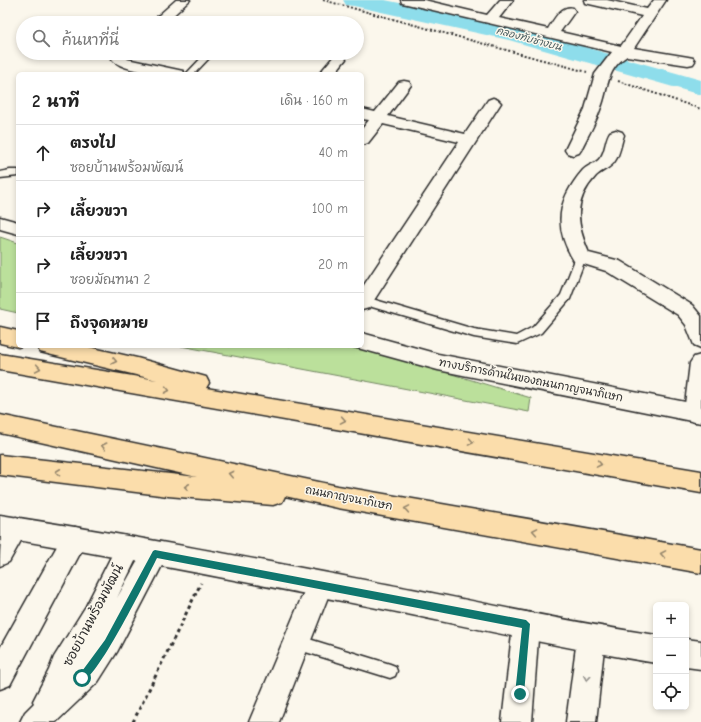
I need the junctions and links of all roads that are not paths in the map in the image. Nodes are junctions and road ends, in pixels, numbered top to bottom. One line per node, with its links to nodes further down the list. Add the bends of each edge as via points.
1 (184, 0): 8 (street)
2 (407, 0): 9 (street)
3 (506, 0): 9 (street)
4 (590, 0): 7 (street)
5 (660, 0): 7 (street)
6 (568, 11): 10 (street)
7 (650, 14): 11 (street)
8 (166, 16)
9 (490, 20): 10 (street)
10 (552, 34): 11 (street)
11 (620, 54): 15 (street, via 664,56); 26 (street, via 601,75 593,109)
12 (120, 60): 16 (street)
13 (203, 60): 17 (lane)
14 (338, 60): 18 (street)
15 (688, 61)
16 (169, 72)
17 (192, 72)
18 (328, 72)
19 (404, 85): 22 (street)
20 (493, 103): 25 (street)
21 (364, 114): 22 (street)
22 (379, 118): 24 (street); 25 (street)
23 (616, 135): 31 (street, via 608,160 593,170 570,202 569,221)
24 (364, 137)
25 (469, 140): 32 (street)
26 (573, 150)
27 (16, 173): 28 (lane)
28 (0, 175)
29 (0, 223): 30 (main road)
30 (16, 227)
31 (581, 257): 33 (lane, via 566,296 537,330 517,340 474,333); 36 (street, via 613,266 685,310 700,330)
32 (364, 299)
33 (364, 301)
34 (0, 335): 35 (highway)
35 (16, 339)
36 (701, 340)
37 (364, 342): 42 (main road, ทางบริการด้านในของถนนกาญจนาภิเษก, via 438,362)
38 (57, 348): 41 (highway, one-way to 41, via 137,366)
39 (0, 362): 41 (highway, one-way to 41)
40 (701, 363): 42 (street)
41 (304, 413): 45 (highway, one-way to 45)
42 (698, 414)
43 (0, 424): 46 (highway, ถนนกาญจนาภิเษก, one-way to 43)
44 (0, 465): 46 (highway, one-way to 44, via 252,493)
45 (701, 482)
46 (338, 497): 52 (highway, ถนนกาญจนาภิเษก, one-way to 46)
47 (8, 527): 48 (main road); 50 (street)
48 (75, 538): 49 (main road); 61 (street)
49 (128, 549): 51 (main road); 62 (street, ซอยบ้านพร้อมพัฒน์, via 95,616)
50 (0, 554)
51 (155, 554): 53 (main road); 62 (street, ซอยบ้านพร้อมพัฒน์, via 108,643 88,672)
52 (701, 561)
53 (320, 584): 54 (main road); 56 (street)
54 (526, 624): 55 (main road); 64 (street)
55 (591, 639): 57 (main road); 65 (street, one-way to 65)
56 (296, 642): 60 (lane); 63 (street)
57 (653, 648)
58 (689, 653): 59 (main road)
59 (701, 655)
60 (390, 671)
61 (0, 675)
62 (34, 722)
63 (264, 722)
64 (517, 722)
65 (581, 722)

